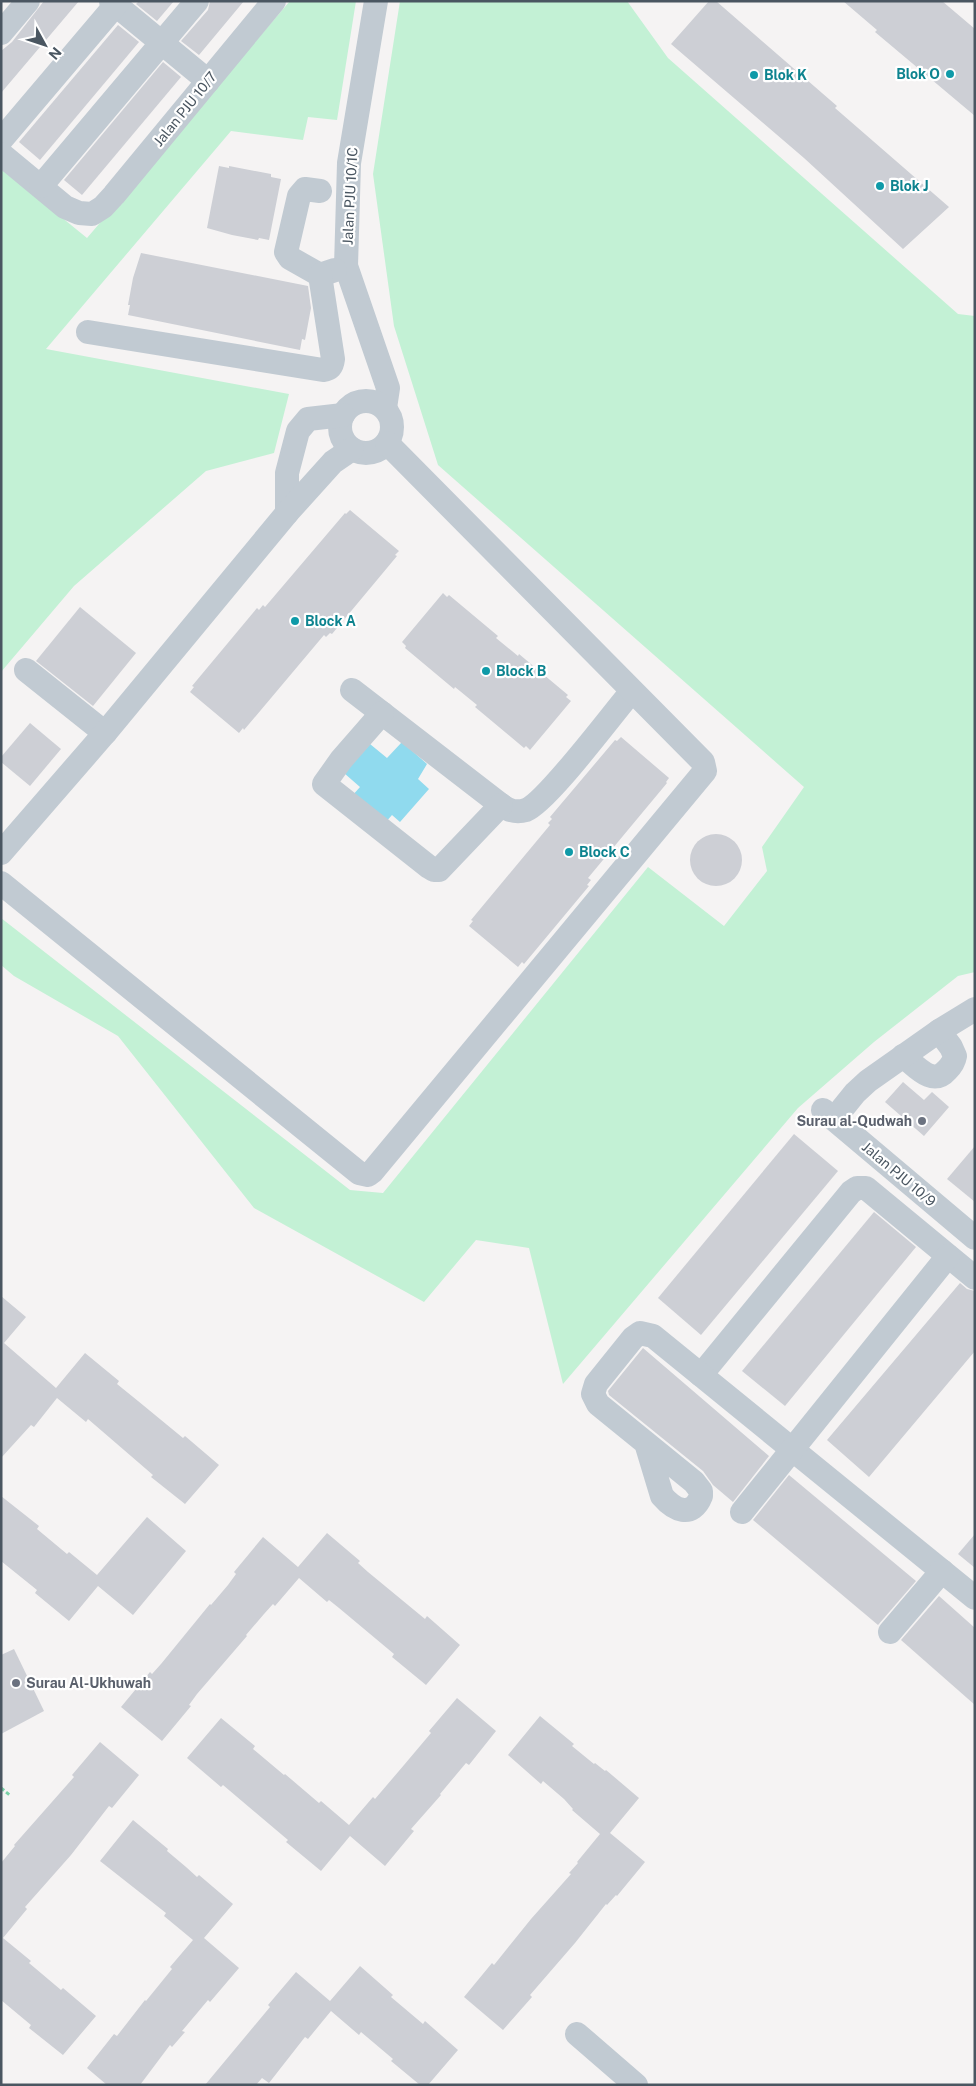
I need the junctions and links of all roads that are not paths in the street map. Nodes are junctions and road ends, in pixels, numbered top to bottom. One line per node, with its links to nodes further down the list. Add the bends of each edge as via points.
1 (28, 1): 6 (street)
2 (197, 1): 7 (street)
3 (274, 1): 8 (street, Jalan PJU 10/7)
4 (376, 1): 13 (street, Jalan PJU 10/1C, via 349,163)
5 (115, 3): 7 (street); 9 (street)
6 (1, 33)
7 (162, 43): 8 (street); 11 (street)
8 (208, 81): 11 (street, Jalan PJU 10/7, via 114,195 92,214 79,214 66,207)
9 (1, 140)
10 (1, 154): 11 (street)
11 (41, 186)
12 (320, 191): 14 (street, via 305,189 299,196 286,252 290,258)
13 (346, 266): 14 (street); 16 (street, Jalan PJU 10/1C, via 388,388)
14 (320, 275): 15 (street, via 333,359 328,369)
15 (88, 332)
16 (377, 404): 17 (street, via 353,404); 18 (street, via 391,419 392,431)
17 (342, 415): 19 (street, via 340,428 343,440); 20 (street, via 308,419 298,432 287,474)
18 (387, 443): 19 (street, via 377,451 364,453); 23 (street)
19 (352, 449): 20 (street, via 333,462)
20 (287, 513): 25 (street)
21 (26, 670): 25 (street)
22 (352, 690): 24 (street)
23 (632, 691): 26 (street, via 535,804 516,812); 28 (street, via 702,762 704,775 368,1175 359,1173)
24 (382, 713): 26 (street); 26 (street, via 324,784 394,841 429,867 439,870)
25 (105, 733): 27 (street)
26 (501, 806)
27 (1, 854)
28 (1, 883)
29 (975, 1009): 30 (street)
30 (939, 1031): 31 (street); 31 (street, via 955,1056 941,1076 926,1074)
31 (903, 1056): 32 (street, Jalan PJU 10/9, via 828,1115)
32 (975, 1238)
33 (948, 1256): 34 (street); 35 (street, via 866,1188 857,1188); 37 (street)
34 (975, 1278)
35 (701, 1375): 36 (street, via 653,1336 640,1333 633,1338 596,1384 593,1394 598,1404); 37 (street)
36 (646, 1443)
37 (792, 1449): 38 (street); 39 (street)
38 (742, 1512)
39 (942, 1571): 40 (street); 41 (street)
40 (975, 1598)
41 (890, 1632)
42 (577, 2034): 43 (street)
43 (636, 2085)

